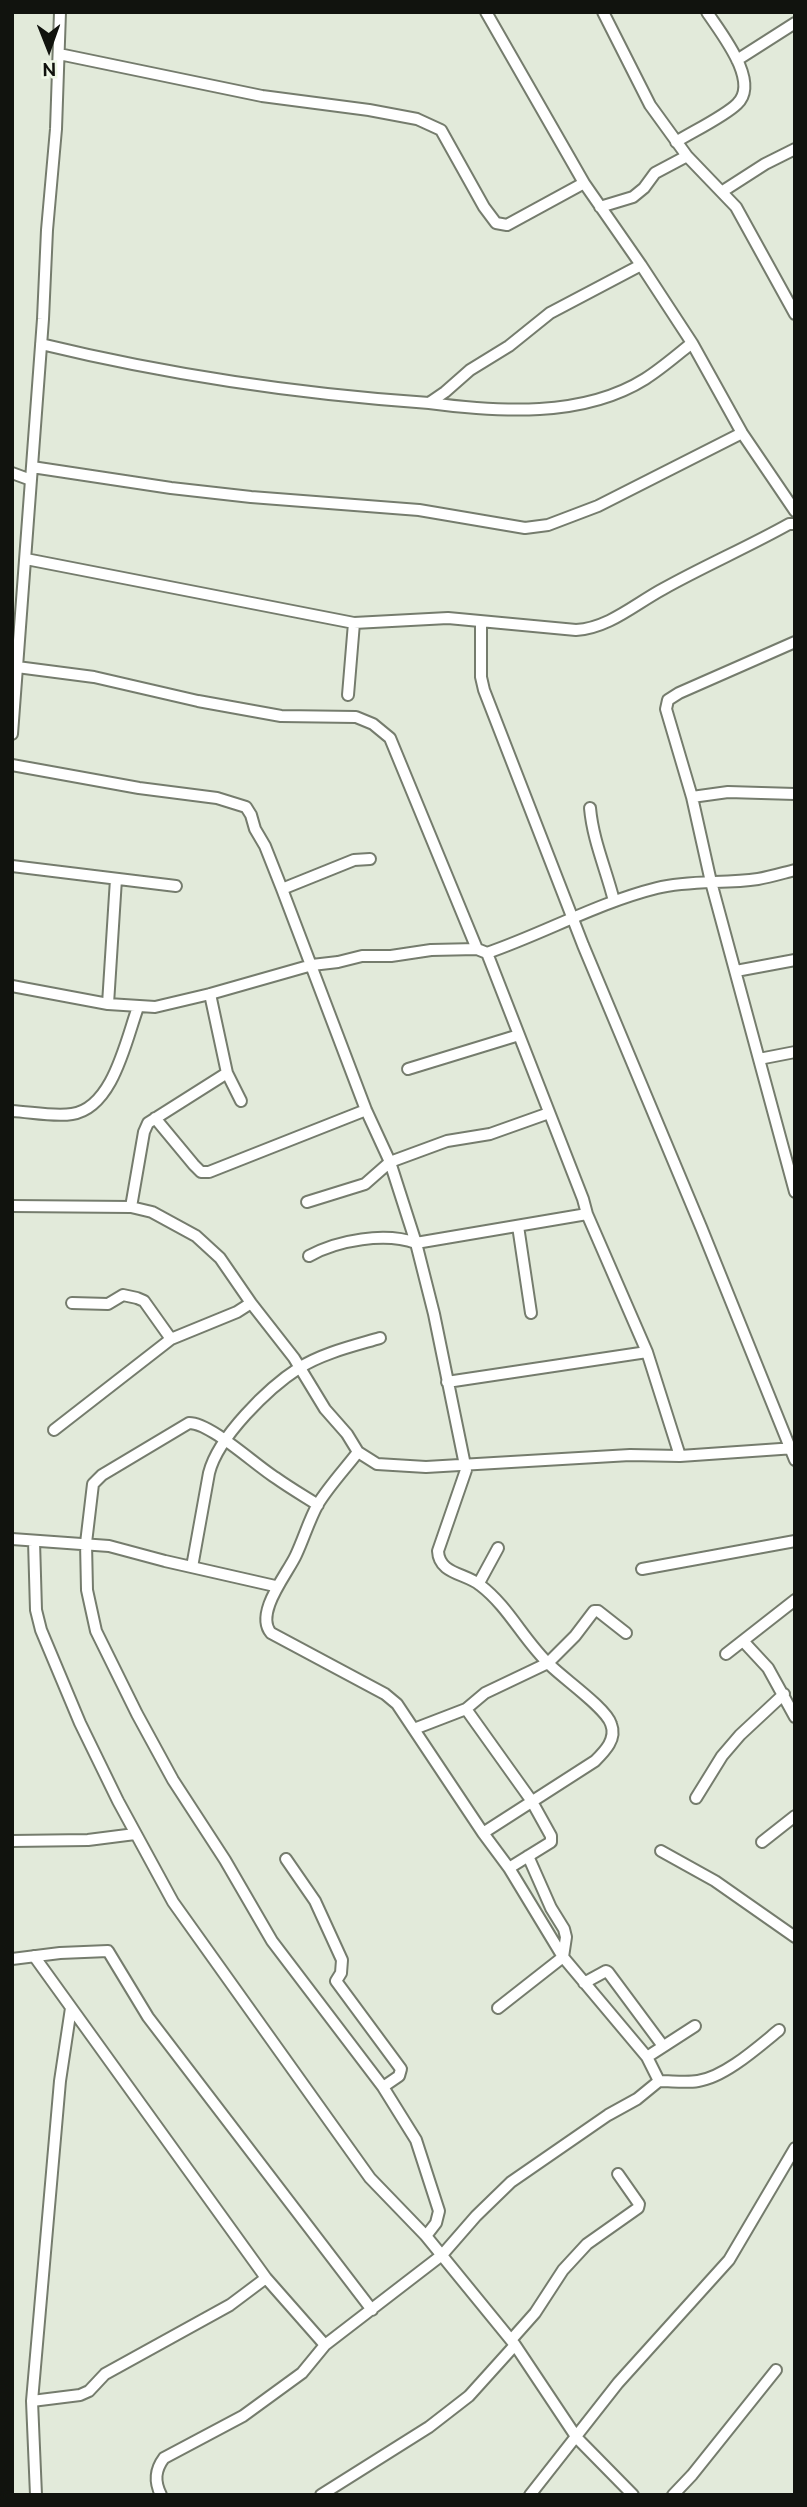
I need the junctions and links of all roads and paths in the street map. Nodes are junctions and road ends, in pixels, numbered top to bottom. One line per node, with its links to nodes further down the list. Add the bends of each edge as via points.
1 (60, 12): 6 (street)
2 (486, 12): 11 (street)
3 (603, 12): 8 (street, via 650,105)
4 (707, 12): 7 (street)
5 (795, 23): 7 (street)
6 (60, 54): 11 (street, via 262,96 417,118 441,130 496,223 507,225); 17 (street)
7 (737, 60): 8 (street, via 744,76 744,94 738,104)
8 (676, 142): 10 (street)
9 (795, 149): 12 (street)
10 (687, 156): 12 (street); 13 (street, via 655,173 633,197)
11 (584, 183): 13 (street)
12 (723, 191): 15 (street)
13 (600, 207): 14 (street)
14 (641, 265): 16 (street); 18 (street, via 550,313)
15 (795, 314)
16 (692, 343): 18 (street, via 644,379 598,400 485,410); 19 (street)
17 (41, 344): 18 (street, via 223,382); 20 (street)
18 (429, 403)
19 (742, 433): 20 (street, via 598,506 548,525 525,528 419,510 251,497); 23 (street)
20 (32, 467): 22 (street)
21 (12, 473): 22 (street)
22 (32, 480): 25 (street)
23 (795, 511)
24 (795, 524): 26 (street, via 590,629)
25 (26, 559): 27 (street); 29 (street)
26 (481, 622): 27 (street, via 438,618); 45 (street, via 484,690)
27 (354, 623): 30 (street)
28 (795, 642): 35 (street, via 668,699 666,709)
29 (17, 667): 31 (street); 46 (street, via 94,677 281,716 356,717 373,724 390,738)
30 (348, 695)
31 (13, 724): 32 (street)
32 (12, 734)
33 (12, 765): 43 (street, via 217,798 246,807)
34 (795, 794): 35 (street, via 728,792)
35 (692, 797): 41 (street)
36 (590, 808): 44 (street)
37 (370, 859): 43 (street, via 354,860)
38 (12, 866): 40 (street)
39 (795, 870): 41 (street, via 759,879)
40 (116, 879): 42 (street); 52 (street)
41 (711, 882): 44 (street, via 659,887); 49 (street)
42 (176, 886)
43 (282, 889): 48 (street)
44 (614, 901): 45 (street)
45 (572, 917): 46 (street, via 529,939); 85 (street)
46 (482, 951): 48 (street, via 431,950); 54 (street)
47 (795, 960): 49 (street)
48 (312, 965): 51 (street); 60 (street)
49 (736, 971): 56 (street)
50 (12, 986): 52 (street)
51 (210, 994): 53 (street); 58 (street)
52 (108, 1004): 53 (street)
53 (138, 1007): 61 (street, via 99,1101 72,1115)
54 (519, 1035): 57 (street); 62 (street)
55 (795, 1052): 56 (street)
56 (759, 1059): 65 (street)
57 (408, 1069)
58 (227, 1073): 59 (street); 63 (street)
59 (241, 1101)
60 (366, 1110): 63 (street, via 209,1172 194,1166); 64 (street)
61 (12, 1111)
62 (550, 1113): 64 (street); 70 (street)
63 (155, 1118): 69 (street, via 144,1132)
64 (390, 1162): 67 (street, via 365,1184); 72 (street)
65 (792, 1168): 66 (street)
66 (795, 1192)
67 (307, 1202)
68 (12, 1206): 69 (street)
69 (131, 1207): 75 (street, via 152,1212 196,1237 220,1258)
70 (587, 1214): 71 (street); 79 (street)
71 (518, 1226): 72 (street); 76 (street)
72 (416, 1243): 73 (street, via 394,1238 353,1240); 81 (street)
73 (309, 1256)
74 (72, 1303): 78 (street, via 108,1304 123,1295 137,1298)
75 (251, 1303): 78 (street); 80 (street)
76 (531, 1313)
77 (380, 1338): 80 (street, via 332,1352)
78 (171, 1339): 82 (street)
79 (648, 1352): 81 (street); 86 (street)
80 (300, 1368): 83 (street); 84 (street)
81 (447, 1382): 87 (street)
82 (54, 1430)
83 (224, 1441): 88 (street); 92 (street, via 210,1429 189,1423 97,1479); 94 (street, via 212,1462)
84 (358, 1452): 87 (street, via 377,1464); 88 (street)
85 (793, 1452): 86 (street)
86 (680, 1456): 87 (street)
87 (465, 1466): 96 (street, via 438,1551 446,1568)
88 (318, 1505): 97 (street, via 294,1559)
89 (12, 1538): 90 (street)
90 (34, 1541): 92 (street); 110 (street, via 41,1630 80,1723)
91 (795, 1541): 95 (street)
92 (86, 1543): 94 (street); 136 (street, via 87,1590 96,1631 173,1780 272,1941)
93 (498, 1548): 96 (street)
94 (192, 1567): 97 (street)
95 (642, 1569)
96 (479, 1583): 102 (street)
97 (275, 1586): 106 (street, via 266,1620 271,1633 385,1694)
98 (795, 1600): 100 (street)
99 (626, 1633): 102 (street, via 594,1611)
100 (743, 1641): 101 (street); 103 (street)
101 (726, 1654)
102 (548, 1663): 104 (street, via 485,1693); 108 (street, via 607,1716 613,1735 595,1761)
103 (784, 1694): 105 (street); 107 (street, via 722,1756)
104 (466, 1709): 106 (street); 108 (street)
105 (795, 1717)
106 (414, 1729): 111 (street)
107 (696, 1798)
108 (531, 1800): 111 (street); 115 (street, via 551,1842)
109 (795, 1816): 113 (street)
110 (135, 1833): 112 (street, via 88,1840); 139 (street, via 173,1902 370,2178)
111 (483, 1833): 117 (street)
112 (12, 1842)
113 (762, 1842)
114 (661, 1851): 120 (street, via 715,1881)
115 (528, 1856): 117 (street); 118 (street)
116 (286, 1859): 136 (street, via 315,1901 342,1960 337,1981 401,2069 399,2076)
117 (509, 1868): 119 (street)
118 (551, 1908): 119 (street); 122 (street, via 566,1937)
119 (539, 1917): 122 (street)
120 (795, 1937)
121 (34, 1956): 123 (street); 125 (street); 142 (street, via 108,1951 148,2017)
122 (563, 1957): 124 (street); 126 (street)
123 (12, 1959)
124 (584, 1983): 127 (street, via 606,1970); 128 (street)
125 (71, 2008): 141 (street); 146 (street, via 60,2081)
126 (498, 2008)
127 (635, 2008): 128 (street); 129 (street)
128 (618, 2023): 132 (street)
129 (648, 2025): 132 (street); 133 (street)
130 (695, 2026): 133 (street)
131 (779, 2030): 135 (street, via 715,2075 695,2081)
132 (632, 2040): 134 (street)
133 (663, 2046): 134 (street)
134 (647, 2057): 135 (street)
135 (659, 2081): 140 (street, via 511,2182)
136 (383, 2087): 139 (street, via 416,2140 435,2194 439,2211)
137 (795, 2148): 147 (street, via 729,2260 618,2383)
138 (618, 2174): 143 (street, via 638,2208 587,2244 563,2270)
139 (426, 2236): 140 (street)
140 (442, 2255): 142 (street); 143 (street)
141 (266, 2278): 144 (street); 146 (street, via 230,2305 105,2374 89,2391)
142 (372, 2310): 144 (street)
143 (513, 2343): 147 (street); 150 (street, via 469,2396 429,2427)
144 (325, 2346): 149 (street, via 302,2373 243,2416 164,2458 156,2478)
145 (776, 2370): 153 (street)
146 (32, 2401): 148 (street)
147 (577, 2438): 151 (street); 152 (street)
148 (36, 2495)
149 (161, 2495)
150 (321, 2495)
151 (530, 2495)
152 (633, 2495)
153 (673, 2495)

